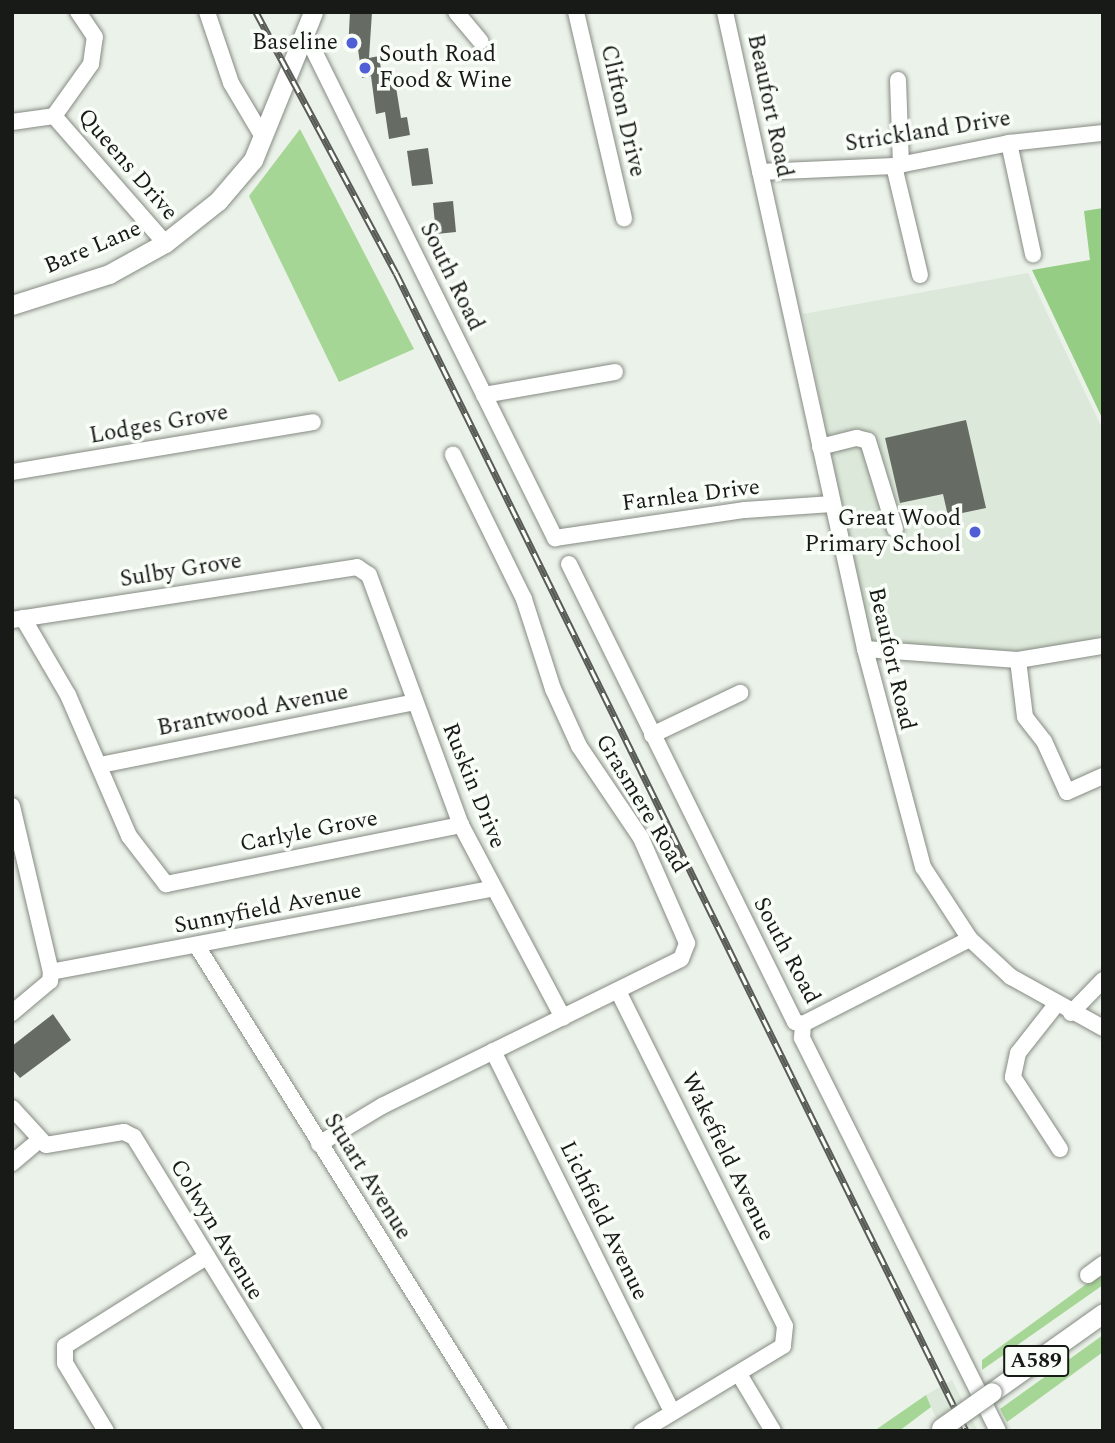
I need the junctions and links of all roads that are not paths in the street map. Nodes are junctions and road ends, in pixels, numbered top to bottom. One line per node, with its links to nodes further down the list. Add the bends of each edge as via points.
1 (78, 12): 10 (street, Queens Drive, via 92,26 94,51)
2 (207, 12): 13 (street, via 230,83)
3 (313, 12): 7 (main road, Bare Lane)
4 (456, 12): 8 (street)
5 (576, 12): 17 (street, Clifton Drive)
6 (725, 12): 16 (street, Beaufort Road)
7 (302, 40): 13 (main road, Bare Lane); 23 (street, South Road, via 313,49)
8 (480, 41)
9 (898, 80): 15 (street)
10 (54, 116): 11 (street, Queens Drive); 18 (street, Queens Drive)
11 (12, 122)
12 (1103, 132): 14 (street, Strickland Drive)
13 (262, 137): 18 (main road, Bare Lane, via 253,160 218,201)
14 (1009, 143): 15 (street, Strickland Drive); 19 (street)
15 (897, 165): 16 (street, Strickland Drive); 20 (street)
16 (760, 172): 25 (street, Beaufort Road)
17 (624, 219)
18 (166, 243): 21 (main road, Bare Lane, via 109,274)
19 (1033, 254)
20 (920, 275)
21 (12, 305)
22 (615, 372): 23 (street)
23 (484, 395): 30 (street, South Road)
24 (313, 422): 27 (street, Lodges Grove)
25 (820, 447): 28 (street, Beaufort Road); 29 (street, via 858,438 868,441)
26 (453, 455): 49 (street, Grasmere Road, via 524,599 553,689 579,746 641,838 687,943 681,959)
27 (12, 472)
28 (832, 504): 30 (street, Farnlea Drive, via 745,510); 35 (street, Beaufort Road)
29 (895, 529)
30 (555, 538)
31 (569, 564): 39 (street, South Road)
32 (357, 567): 33 (street, Sulby Grove); 38 (street, Ruskin Drive, via 369,575)
33 (18, 619): 40 (street)
34 (1103, 646): 36 (street)
35 (865, 649): 36 (street); 45 (street, Beaufort Road, via 923,867)
36 (1018, 660): 41 (street, via 1025,717 1044,741 1067,792)
37 (740, 693): 39 (street)
38 (414, 702): 40 (street, Brantwood Avenue); 43 (street, Ruskin Drive)
39 (653, 735): 54 (street, South Road, via 795,1022)
40 (100, 765): 43 (street, Carlyle Grove, via 129,836 166,884)
41 (1103, 776)
42 (12, 806): 47 (street)
43 (461, 825): 44 (street, Ruskin Drive)
44 (492, 889): 46 (street, Sunnyfield Avenue); 53 (street, Ruskin Drive)
45 (970, 939): 50 (street, Beaufort Road); 54 (street)
46 (197, 946): 47 (street, Sunnyfield Avenue); 59 (street, Stuart Avenue)
47 (51, 972): 51 (street, via 50,981)
48 (1103, 980): 52 (street)
49 (618, 990): 53 (street, Grasmere Road); 66 (street, Wakefield Avenue, via 785,1326 783,1346)
50 (1055, 1006): 52 (street, Beaufort Road); 60 (street, via 1018,1053 1013,1077)
51 (12, 1013)
52 (1071, 1013): 55 (street, Beaufort Road)
53 (563, 1018): 56 (street, Grasmere Road)
54 (803, 1024): 74 (street, South Road, via 802,1038)
55 (1103, 1028)
56 (493, 1051): 59 (street, Grasmere Road); 67 (street, Lichfield Avenue)
57 (12, 1108): 58 (street)
58 (38, 1141): 61 (street); 62 (street, Colwyn Avenue, via 46,1145 124,1132 134,1138)
59 (319, 1144): 69 (street, Stuart Avenue)
60 (1060, 1149)
61 (12, 1163)
62 (205, 1258): 71 (street, via 65,1346 65,1363); 72 (street, Colwyn Avenue)
63 (1103, 1264): 64 (street)
64 (1088, 1275)
65 (1103, 1313): 68 (main road, A589, bridge)
66 (739, 1374): 67 (street); 70 (street)
67 (672, 1412): 73 (street)
68 (938, 1429)
69 (498, 1430)
70 (771, 1430)
71 (106, 1431)
72 (314, 1431)
73 (642, 1431)
74 (998, 1431)

